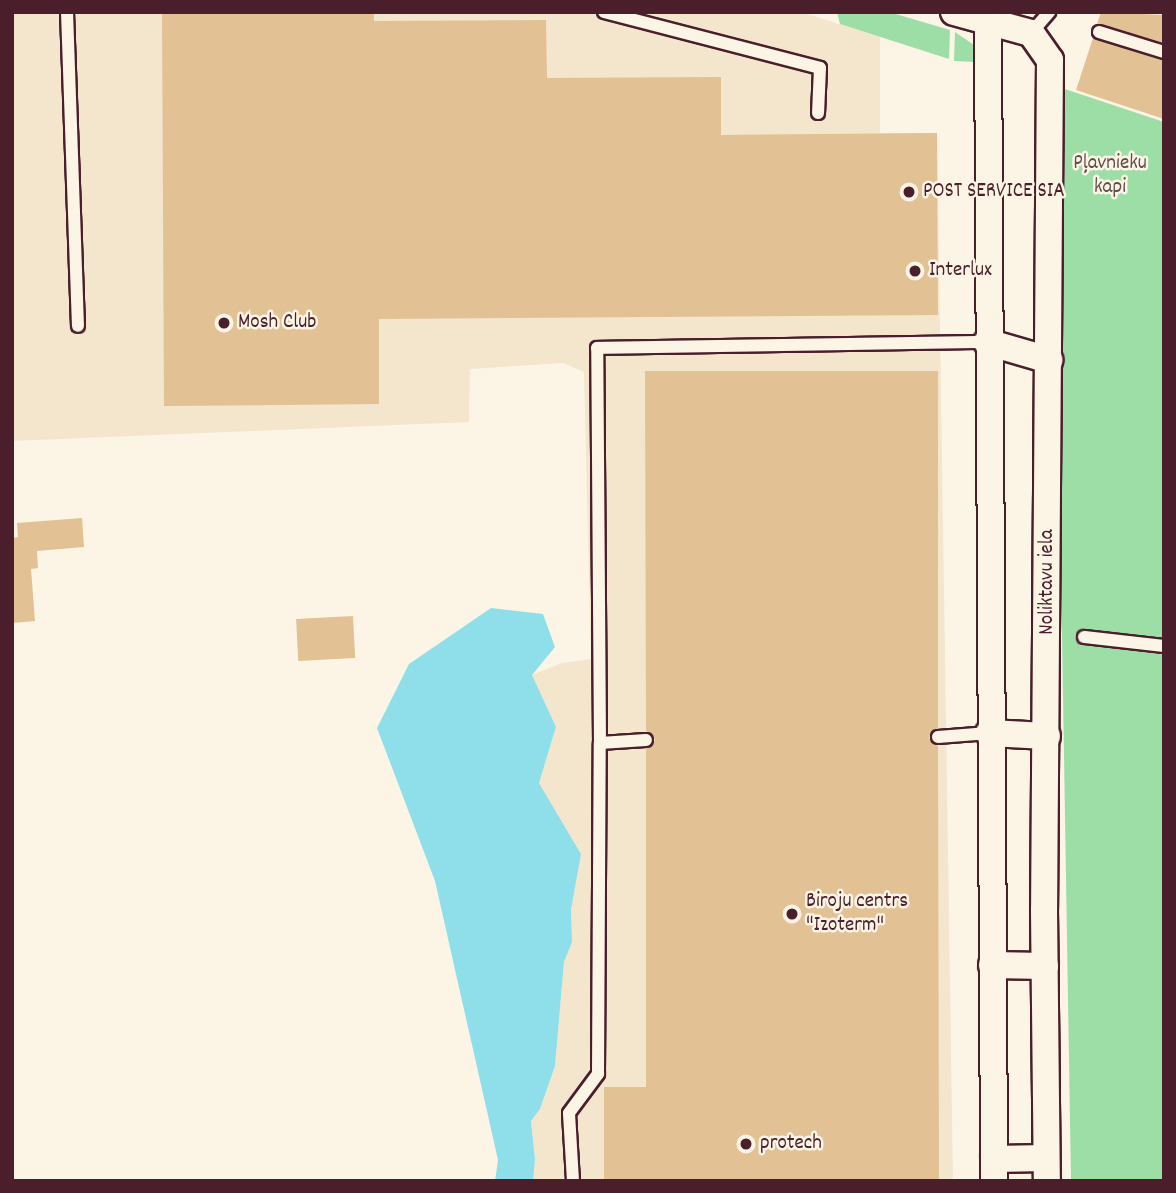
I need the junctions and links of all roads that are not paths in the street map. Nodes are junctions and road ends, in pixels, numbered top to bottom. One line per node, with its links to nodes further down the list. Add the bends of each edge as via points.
1 (67, 12): 10 (lane)
2 (604, 12): 9 (lane, via 820,68)
3 (954, 12): 5 (street)
4 (1049, 12): 7 (lane)
5 (988, 22): 7 (street); 11 (street)
6 (1099, 32): 8 (lane)
7 (1031, 33): 12 (street, Noliktavu iela, via 1049,60)
8 (1164, 52)
9 (818, 113)
10 (78, 326)
11 (988, 342): 12 (street); 15 (street); 19 (lane, via 597,348)
12 (1049, 360): 16 (street, Noliktavu iela)
13 (1084, 637): 14 (lane)
14 (1164, 646)
15 (989, 733): 16 (street); 17 (lane); 20 (street)
16 (1047, 736): 21 (street, Noliktavu iela)
17 (938, 737)
18 (646, 740): 19 (lane)
19 (600, 743): 24 (lane, via 598,1074 569,1113)
20 (992, 965): 21 (street); 22 (street)
21 (1045, 966): 23 (street, Noliktavu iela)
22 (994, 1170): 23 (street)
23 (1047, 1170)
24 (573, 1181)

